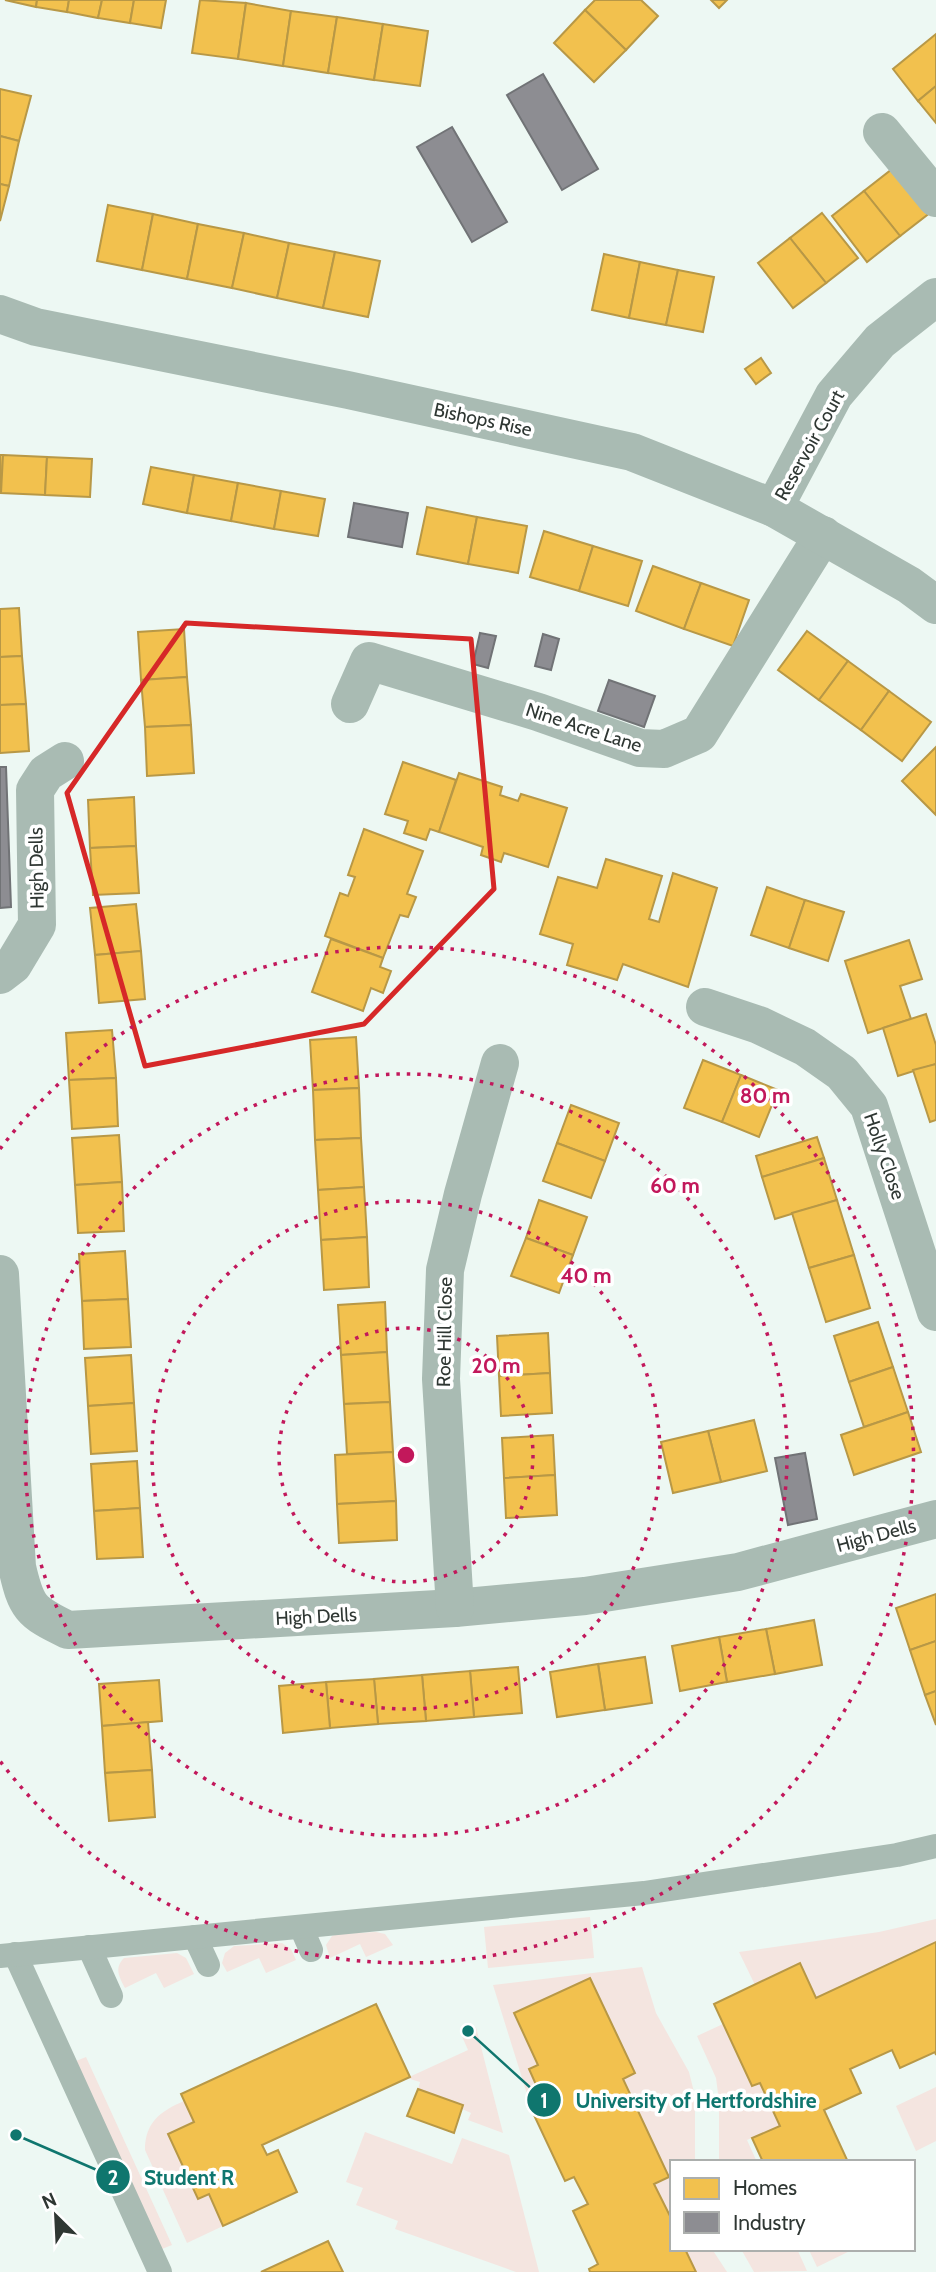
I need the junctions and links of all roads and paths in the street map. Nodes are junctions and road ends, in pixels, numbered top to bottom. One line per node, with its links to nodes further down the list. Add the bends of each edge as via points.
1 (883, 132): 2 (street)
2 (936, 198)
3 (936, 297): 5 (street, Reservoir Court, via 880,341 834,395)
4 (0, 314): 5 (street, Bishops Rise, via 36,327 632,452)
5 (774, 508): 6 (street, Bishops Rise)
6 (823, 535): 7 (street, Bishops Rise); 8 (street, Nine Acre Lane, via 699,734 664,749 640,748 369,661)
7 (936, 605)
8 (350, 704)
9 (65, 761): 10 (street, High Dells, via 46,773 35,790 37,925 13,965)
10 (0, 975)
11 (705, 1007): 14 (street, Holly Close, via 804,1047 842,1073 869,1107)
12 (500, 1063): 16 (street, Roe Hill Close, via 445,1270 441,1379)
13 (0, 1273): 16 (street, High Dells, via 17,1567 24,1599 44,1619 68,1630)
14 (936, 1312)
15 (936, 1519): 16 (street, High Dells, via 738,1573 585,1596)
16 (455, 1608)
17 (936, 1846): 18 (lane, via 644,1894)
18 (301, 1927): 19 (lane); 21 (lane)
19 (195, 1937): 20 (lane); 23 (lane)
20 (89, 1947): 22 (lane); 24 (lane)
21 (311, 1950)
22 (7, 1955): 25 (lane)
23 (208, 1965)
24 (111, 1996)
25 (160, 2272)

